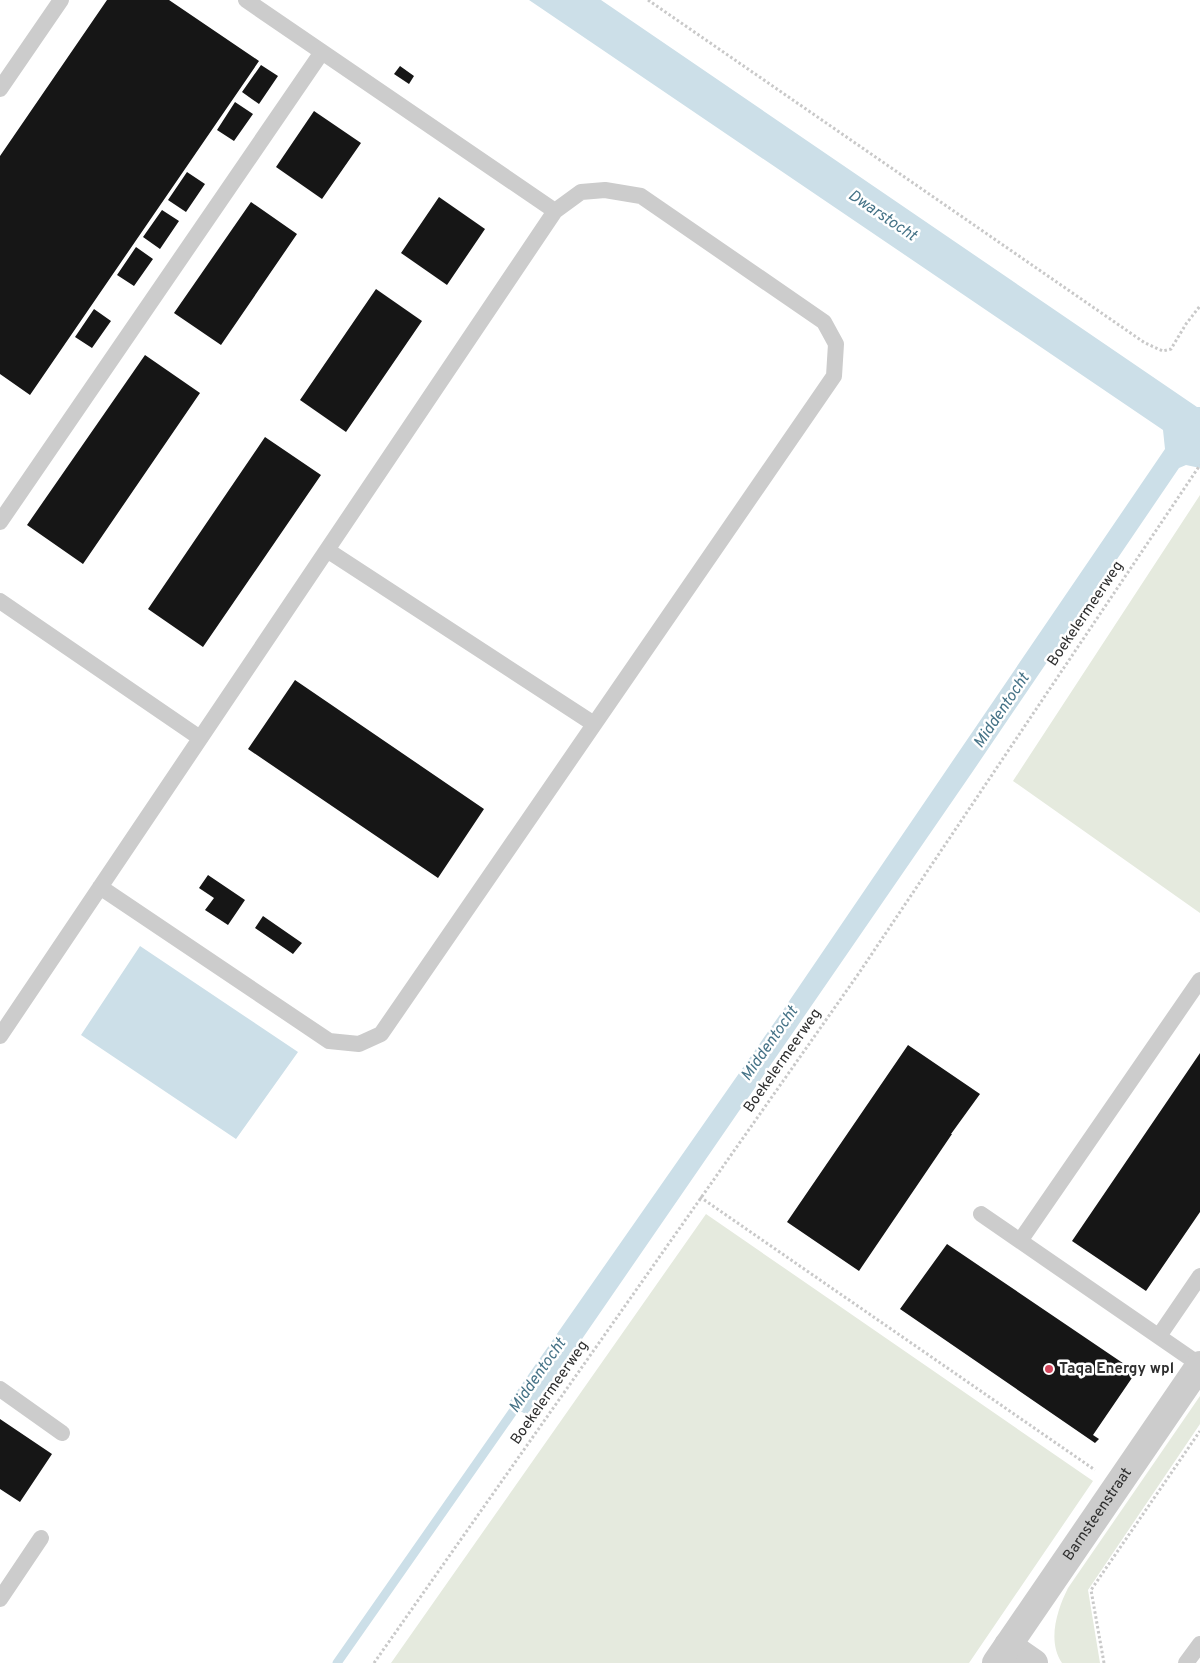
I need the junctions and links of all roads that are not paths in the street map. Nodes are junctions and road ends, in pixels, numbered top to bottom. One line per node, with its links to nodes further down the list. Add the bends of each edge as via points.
1 (61, 0): 4 (lane)
2 (246, 0): 3 (lane)
3 (322, 52): 5 (lane); 6 (lane)
4 (0, 89)
5 (555, 211): 7 (lane); 9 (lane, via 581,192 605,190 640,196 824,322 836,344 834,376)
6 (0, 522)
7 (327, 550): 9 (lane); 10 (lane)
8 (0, 602): 10 (lane)
9 (594, 724): 11 (lane, via 382,1034 360,1044 329,1041)
10 (200, 738): 11 (lane)
11 (100, 887): 13 (lane)
12 (1200, 980): 15 (lane)
13 (0, 1036)
14 (981, 1214): 15 (lane)
15 (1020, 1241): 17 (lane)
16 (1200, 1276): 17 (lane)
17 (1158, 1336): 18 (lane)
18 (1200, 1365): 24 (street, Barnsteenstraat)
19 (0, 1389): 20 (lane)
20 (62, 1433)
21 (41, 1538): 22 (lane)
22 (0, 1599)
23 (1200, 1644): 26 (lane)
24 (1002, 1654): 25 (street)
25 (1034, 1663)
26 (1186, 1663)

